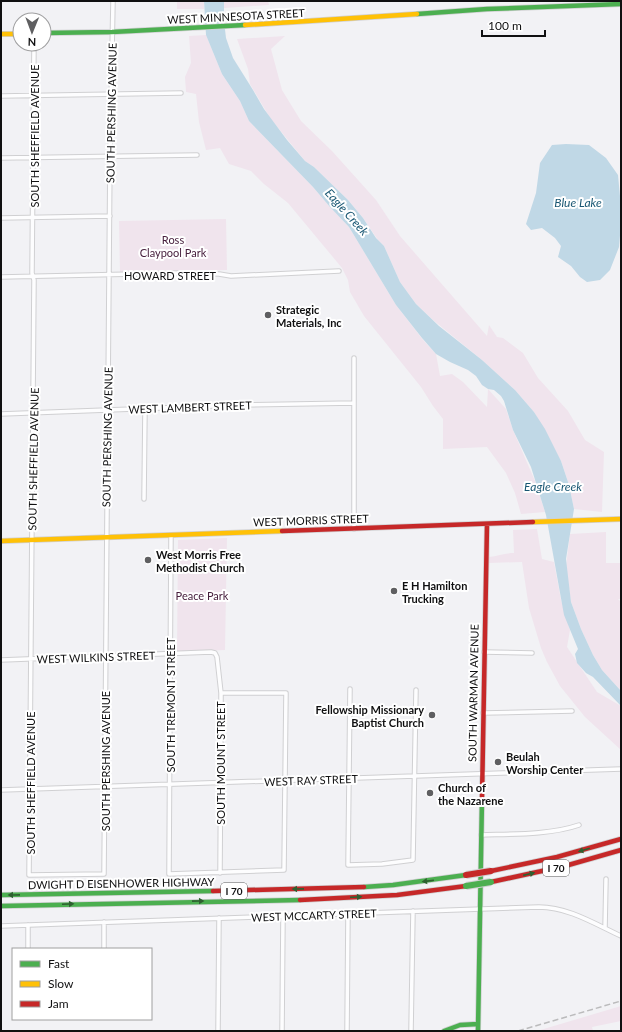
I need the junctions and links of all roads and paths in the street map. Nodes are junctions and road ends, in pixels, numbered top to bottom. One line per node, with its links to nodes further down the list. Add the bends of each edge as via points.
1 (112, 1): 3 (street, SOUTH PERSHING AVENUE)
2 (621, 4): 3 (main road, WEST MINNESOTA STREET, via 487,9)
3 (112, 32): 4 (main road, WEST MINNESOTA STREET); 9 (street, SOUTH PERSHING AVENUE)
4 (52, 33)
5 (1, 34): 6 (main road)
6 (12, 34)
7 (34, 52): 10 (street, SOUTH SHEFFIELD AVENUE)
8 (181, 93): 9 (street)
9 (111, 94): 10 (street); 13 (street, SOUTH PERSHING AVENUE)
10 (34, 95): 11 (street); 14 (street, SOUTH SHEFFIELD AVENUE)
11 (1, 96)
12 (197, 155): 13 (street)
13 (110, 156): 14 (street); 16 (street, SOUTH PERSHING AVENUE)
14 (33, 157): 15 (street); 18 (street, SOUTH SHEFFIELD AVENUE)
15 (1, 158)
16 (110, 216): 18 (street); 20 (street, SOUTH PERSHING AVENUE)
17 (1, 218): 18 (street)
18 (33, 218): 22 (street, SOUTH SHEFFIELD AVENUE)
19 (339, 271): 20 (street, HOWARD STREET, via 232,276 180,273)
20 (109, 275): 22 (street, HOWARD STREET); 26 (street, SOUTH PERSHING AVENUE)
21 (1, 277): 22 (street, HOWARD STREET)
22 (33, 277): 27 (street, SOUTH SHEFFIELD AVENUE)
23 (354, 358): 24 (street)
24 (354, 403): 25 (street, WEST LAMBERT STREET); 32 (street)
25 (145, 409): 26 (street, WEST LAMBERT STREET); 29 (street)
26 (108, 410): 27 (street, WEST LAMBERT STREET); 34 (street, SOUTH PERSHING AVENUE)
27 (33, 412): 28 (street, WEST LAMBERT STREET); 35 (street, SOUTH SHEFFIELD AVENUE)
28 (1, 414)
29 (144, 499)
30 (621, 519): 31 (main road, WEST MORRIS STREET)
31 (487, 524): 32 (main road, WEST MORRIS STREET); 37 (main road, SOUTH WARMAN AVENUE)
32 (354, 529): 33 (main road, WEST MORRIS STREET)
33 (171, 535): 34 (main road, WEST MORRIS STREET); 40 (street, SOUTH TREMONT STREET)
34 (107, 537): 35 (main road, WEST MORRIS STREET); 41 (street, SOUTH PERSHING AVENUE)
35 (32, 540): 36 (main road, WEST MORRIS STREET); 42 (street, SOUTH SHEFFIELD AVENUE)
36 (1, 541)
37 (484, 652): 39 (street); 48 (main road, SOUTH WARMAN AVENUE)
38 (215, 653): 40 (street, WEST WILKINS STREET); 46 (street, SOUTH MOUNT STREET)
39 (532, 653)
40 (170, 654): 41 (street, WEST WILKINS STREET); 55 (street, SOUTH TREMONT STREET)
41 (105, 656): 42 (street, WEST WILKINS STREET); 56 (street, SOUTH PERSHING AVENUE)
42 (31, 659): 43 (street, WEST WILKINS STREET); 57 (street, SOUTH SHEFFIELD AVENUE)
43 (1, 660)
44 (350, 689): 52 (street)
45 (416, 690): 51 (street)
46 (221, 694): 53 (street, via 286,693); 54 (street, SOUTH MOUNT STREET)
47 (572, 711): 48 (street)
48 (483, 713): 50 (main road, SOUTH WARMAN AVENUE)
49 (621, 769): 50 (street, WEST RAY STREET)
50 (482, 773): 51 (street, WEST RAY STREET); 60 (main road, SOUTH WARMAN AVENUE)
51 (415, 776): 52 (street, WEST RAY STREET); 52 (street, via 413,860 348,865)
52 (349, 778): 53 (street, WEST RAY STREET)
53 (285, 781): 54 (street, WEST RAY STREET); 63 (street, via 284,870)
54 (221, 783): 55 (street, WEST RAY STREET); 63 (street, SOUTH MOUNT STREET)
55 (169, 785): 56 (street, WEST RAY STREET); 63 (street, SOUTH TREMONT STREET, via 169,874)
56 (104, 787): 57 (street, WEST RAY STREET); 64 (street, SOUTH PERSHING AVENUE, via 104,874)
57 (30, 789): 58 (street, WEST RAY STREET); 64 (street, SOUTH SHEFFIELD AVENUE)
58 (1, 790)
59 (579, 824): 60 (street, via 570,828 530,833)
60 (480, 834): 68 (main road, SOUTH WARMAN AVENUE)
61 (621, 840): 66 (main road, DWIGHT D EISENHOWER HIGHWAY / I 70, one-way to 66, bridge, via 491,871 393,885)
62 (621, 850): 67 (main road, DWIGHT D EISENHOWER HIGHWAY / I 70, one-way to 62, bridge, via 334,899 397,894 491,882 558,868)
63 (220, 873)
64 (29, 875)
65 (606, 879): 76 (street)
66 (1, 895)
67 (1, 906)
68 (479, 909): 69 (street, WEST MCCARTY STREET); 76 (street, WEST MCCARTY STREET, via 551,908 570,913); 80 (main road, SOUTH WARMAN AVENUE)
69 (413, 911): 70 (street, WEST MCCARTY STREET); 84 (street)
70 (348, 914): 71 (street, WEST MCCARTY STREET); 83 (street)
71 (283, 916): 72 (street, WEST MCCARTY STREET); 82 (street)
72 (219, 918): 73 (street, WEST MCCARTY STREET); 81 (street)
73 (104, 922): 74 (street, WEST MCCARTY STREET); 79 (street)
74 (28, 925): 75 (street, WEST MCCARTY STREET); 78 (street)
75 (1, 926)
76 (604, 928): 77 (street, WEST MCCARTY STREET)
77 (621, 936)
78 (28, 948)
79 (104, 948)
80 (478, 1024): 85 (main road, via 461,1024); 86 (main road, SOUTH WARMAN AVENUE)
81 (218, 1031)
82 (282, 1031)
83 (347, 1031)
84 (411, 1031)
85 (444, 1031)
86 (478, 1031)

